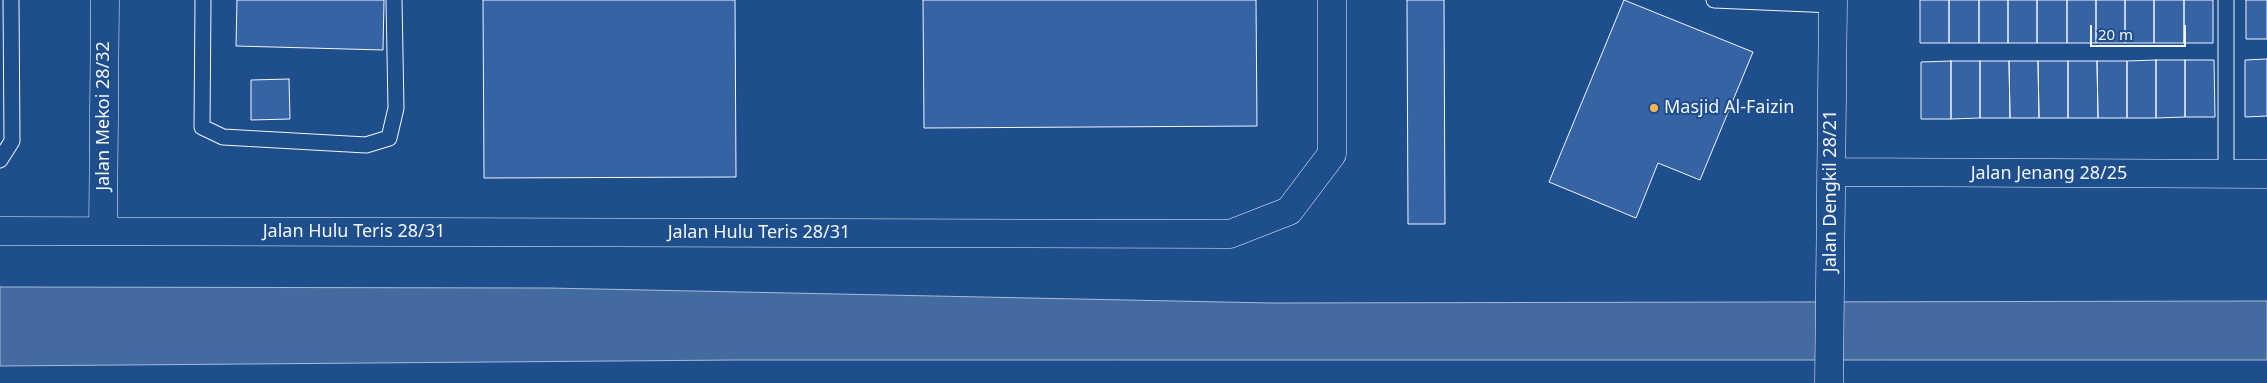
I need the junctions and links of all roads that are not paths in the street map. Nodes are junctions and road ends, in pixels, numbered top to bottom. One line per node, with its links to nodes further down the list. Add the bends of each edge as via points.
1 (11, 0): 9 (lane, via 12,141)
2 (104, 0): 14 (street, Jalan Mekoi 28/32)
3 (203, 0): 4 (lane, via 202,127 223,137 366,145 389,138 396,108)
4 (394, 0)
5 (1332, 0): 14 (street, Jalan Hulu Teris 28/31, via 1332,154 1289,211 1230,234)
6 (1714, 0): 8 (lane)
7 (2226, 0): 12 (lane)
8 (1833, 3): 10 (street, Jalan Dengkil 28/21)
9 (0, 160)
10 (1831, 172): 12 (street, Jalan Jenang 28/25); 15 (street, Jalan Dengkil 28/21)
11 (2267, 174): 12 (street, Jalan Jenang 28/25)
12 (2226, 175)
13 (0, 231): 14 (street, Jalan Hulu Teris 28/31)
14 (103, 232)
15 (1829, 376)

